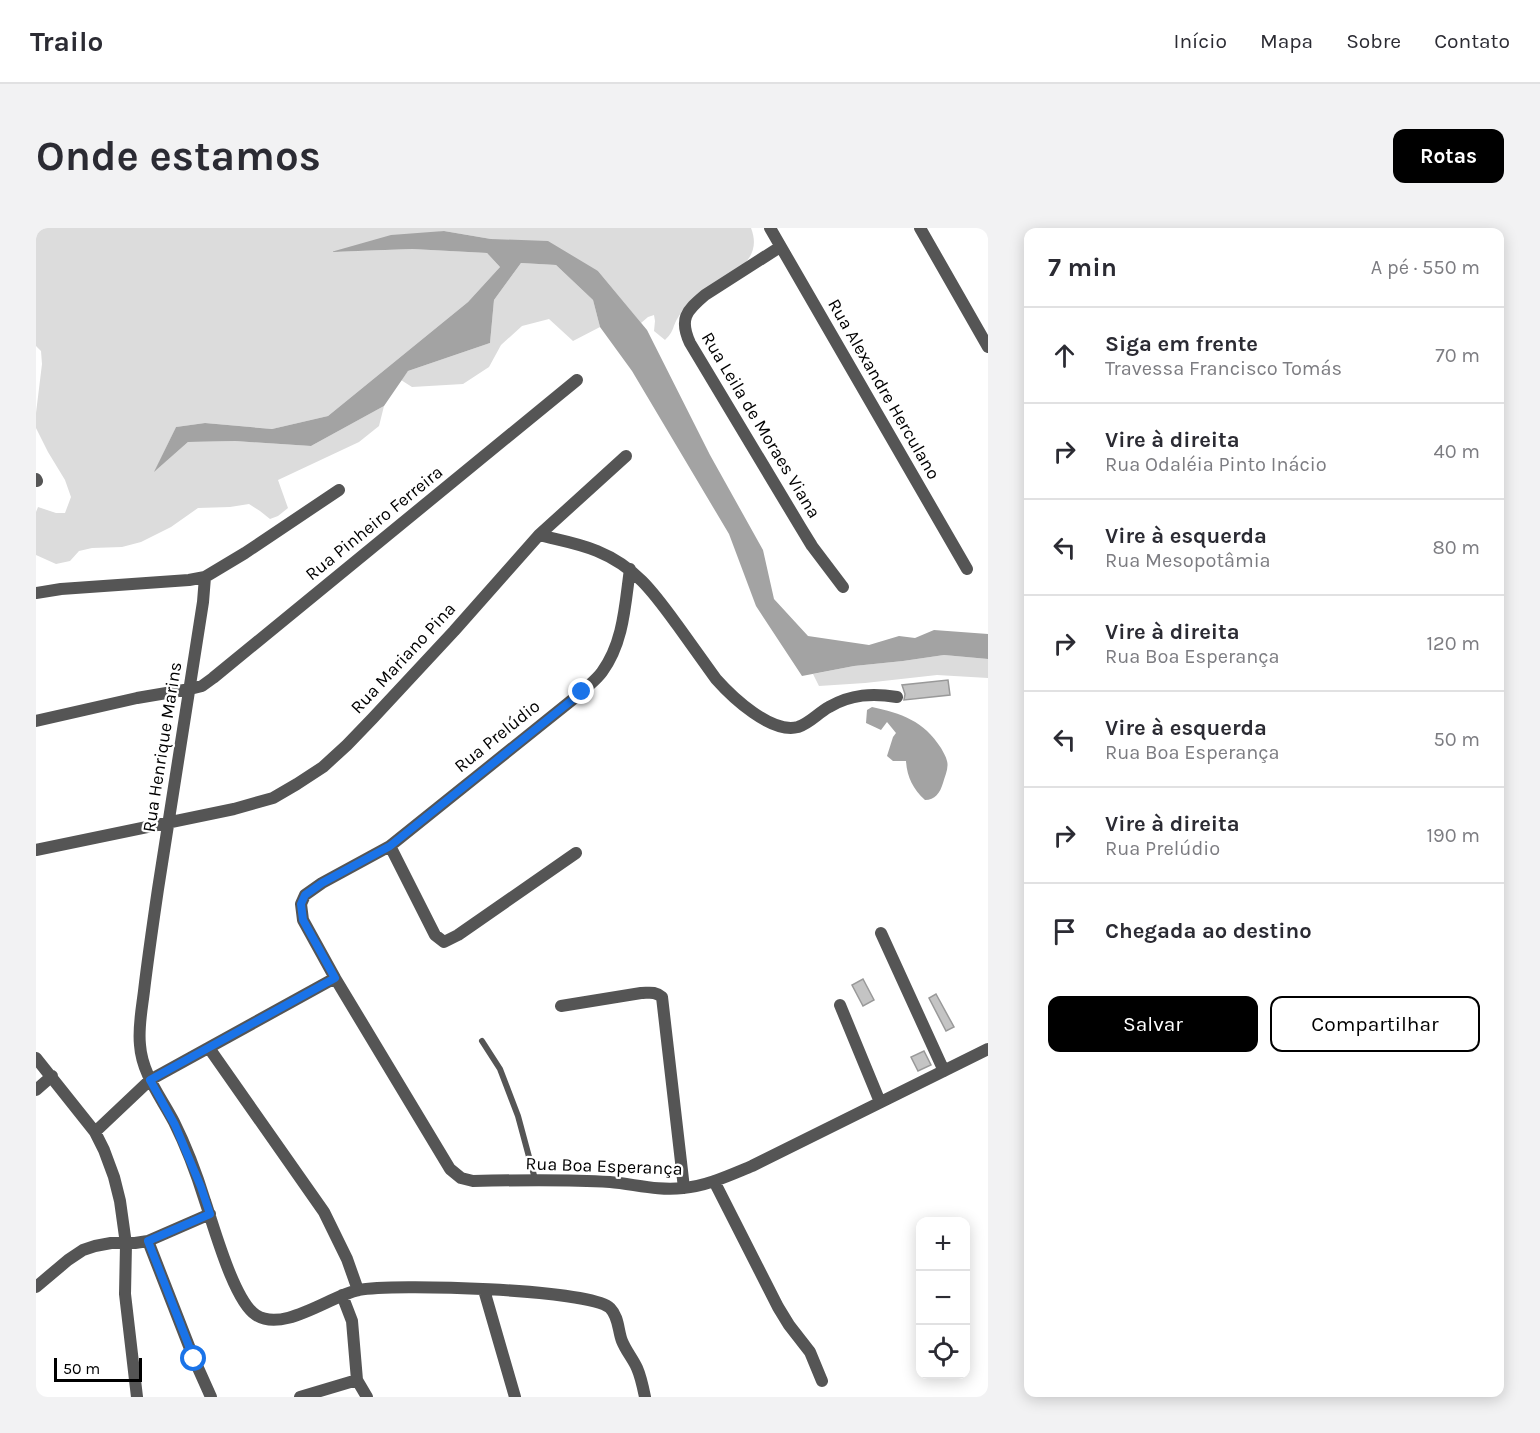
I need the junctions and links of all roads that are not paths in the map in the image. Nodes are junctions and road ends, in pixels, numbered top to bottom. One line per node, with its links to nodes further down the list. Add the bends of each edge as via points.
1 (770, 228): 3 (street, Rua Alexandre Herculano)
2 (920, 228): 4 (street)
3 (780, 247): 10 (street, Rua Alexandre Herculano); 12 (street, Rua Leila de Moraes Viana, via 694,304 685,317 685,333 812,546)
4 (988, 347)
5 (578, 380): 14 (street, Rua Pinheiro Ferreira, via 213,678)
6 (626, 456): 8 (street, Rua Mariano Pina)
7 (339, 490): 11 (street)
8 (538, 535): 9 (street, via 597,551); 17 (street, Rua Mariano Pina, via 348,745 322,767 273,798)
9 (630, 569): 15 (street, via 652,591 727,692 774,724 801,726 853,697); 18 (street, Rua Prelúdio, via 620,634 601,674)
10 (967, 569)
11 (205, 577): 13 (street); 14 (street, Rua Henrique Marins)
12 (843, 587)
13 (36, 593)
14 (190, 689): 16 (street, Rua Pinheiro Ferreira); 17 (street, Rua Henrique Marins)
15 (897, 697)
16 (36, 721)
17 (168, 822): 19 (street, Rua Mariano Pina); 32 (street, Rua Henrique Marins, via 141,1017 140,1045)
18 (390, 846): 20 (street, via 435,935 444,942); 21 (street, Rua Prelúdio)
19 (36, 850)
20 (576, 853)
21 (322, 883): 23 (street, Rua Boa Esperança, via 305,895 301,910)
22 (881, 933): 30 (street)
23 (335, 978): 27 (street); 36 (street, Rua Boa Esperança, via 455,1174 473,1181)
24 (561, 1005): 38 (street, via 652,992 662,997)
25 (840, 1005): 34 (street)
26 (482, 1041): 36 (lane, via 500,1069 511,1097)
27 (209, 1048): 32 (street); 43 (street, via 324,1212)
28 (988, 1049): 30 (street, Rua Boa Esperança)
29 (36, 1058): 31 (street)
30 (944, 1071): 34 (street, Rua Boa Esperança)
31 (52, 1076): 33 (street); 35 (street)
32 (150, 1080): 35 (street); 39 (street, Rua Henrique Marins, via 175,1125)
33 (36, 1090)
34 (880, 1102): 37 (street, Rua Boa Esperança)
35 (95, 1132): 41 (street, via 114,1177)
36 (535, 1180): 38 (street, Rua Boa Esperança)
37 (714, 1181): 38 (street, Rua Boa Esperança); 47 (street, via 778,1307 810,1352)
38 (684, 1188)
39 (210, 1214): 40 (street); 45 (street, Rua Henrique Marins, via 238,1291 255,1315 283,1319)
40 (148, 1241): 41 (street); 49 (street)
41 (126, 1244): 42 (street, via 83,1250); 48 (street, via 125,1294)
42 (36, 1287)
43 (358, 1290): 44 (street, Rua Henrique Marins, via 403,1286); 45 (street, Rua Henrique Marins)
44 (484, 1290): 52 (street); 53 (street, Rua Henrique Marins, via 562,1295 604,1303 614,1313)
45 (342, 1295): 46 (street, via 352,1321)
46 (357, 1380): 50 (street); 51 (street)
47 (822, 1382)
48 (137, 1397)
49 (211, 1397)
50 (300, 1397)
51 (367, 1397)
52 (515, 1397)
53 (645, 1397)

